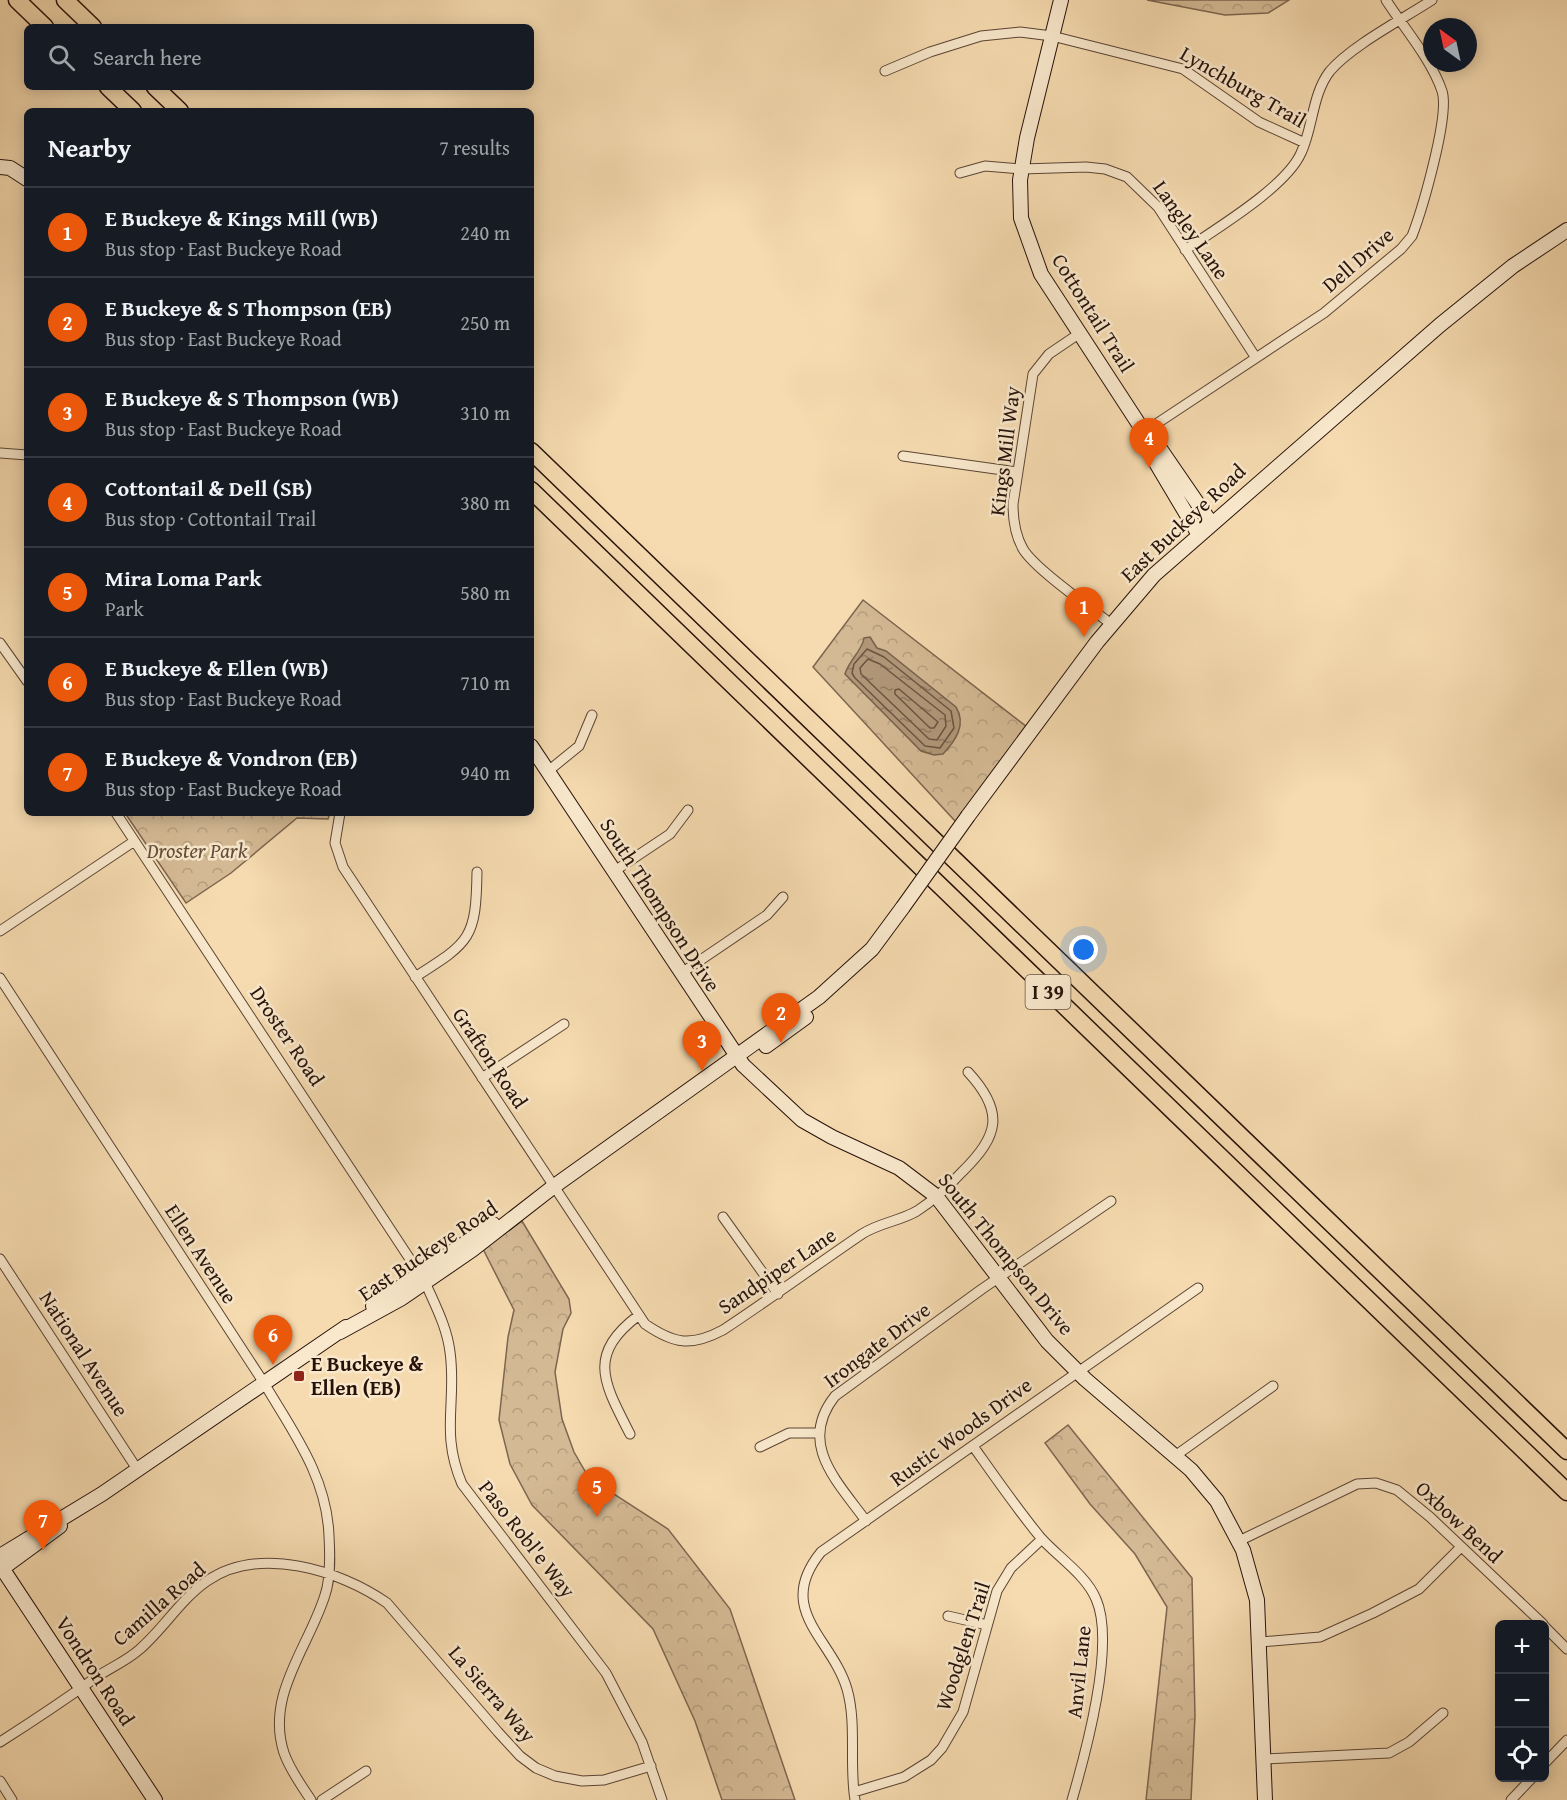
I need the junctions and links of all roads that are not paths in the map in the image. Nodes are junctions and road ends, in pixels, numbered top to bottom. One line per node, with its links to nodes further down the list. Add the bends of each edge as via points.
1 (17, 0): 7 (highway)
2 (64, 0): 8 (highway)
3 (1061, 0): 9 (street, Cottontail Trail)
4 (1386, 0): 6 (street, Dell Drive)
5 (1432, 0): 6 (street)
6 (1400, 21): 15 (street, via 1332,69 1321,87); 23 (street, Dell Drive, via 1434,75 1443,99 1440,130 1412,236 1324,313)
7 (42, 24)
8 (90, 24)
9 (1052, 36): 10 (street, Lynchburg Trail, via 1020,32 981,36); 15 (street, Lynchburg Trail, via 1183,69 1259,122); 17 (street, Cottontail Trail)
10 (885, 71)
11 (111, 90): 13 (highway)
12 (158, 90): 14 (highway)
13 (130, 108)
14 (177, 108)
15 (1305, 143): 21 (street, via 1294,166 1251,204)
16 (0, 166): 19 (street)
17 (1022, 169): 18 (street, Langley Lane, via 985,166); 21 (street, Langley Lane, via 1096,167 1127,177 1158,207); 22 (street, Cottontail Trail, via 1022,218 1035,260)
18 (960, 173)
19 (24, 177)
20 (1567, 230): 31 (street, East Buckeye Road, via 1513,266 1440,325)
21 (1185, 250): 23 (street, Langley Lane)
22 (1080, 333): 24 (street, Cottontail Trail); 29 (street, Kings Mill Way, via 1048,354 1033,374)
23 (1256, 358): 24 (street, Dell Drive)
24 (1144, 432): 31 (street, Cottontail Trail, via 1154,440); 32 (street, Cottontail Trail, via 1146,446)
25 (0, 453): 27 (street)
26 (534, 453): 71 (highway, I 39)
27 (24, 455)
28 (903, 456): 29 (street)
29 (1017, 472): 33 (street, Kings Mill Way, via 1013,513 1023,548)
30 (534, 493): 74 (highway, I 39)
31 (1211, 523): 32 (street, East Buckeye Road)
32 (1199, 534): 33 (street, East Buckeye Road, via 1154,575)
33 (1112, 624): 51 (street, East Buckeye Road, bridge, via 865,962 830,998)
34 (0, 643): 35 (street)
35 (24, 677)
36 (592, 715): 38 (street, via 579,746)
37 (534, 751): 38 (street, South Thompson Drive)
38 (548, 772): 44 (street, South Thompson Drive)
39 (688, 810): 44 (street, via 670,834)
40 (118, 816): 42 (street, Droster Road)
41 (339, 816): 48 (street, Grafton Road, via 336,830 339,859)
42 (133, 842): 46 (street); 59 (street, Droster Road)
43 (477, 872): 48 (street, via 476,912 470,934 452,953)
44 (613, 872): 47 (street, South Thompson Drive)
45 (783, 897): 47 (street, via 766,915)
46 (0, 931)
47 (680, 974): 51 (street, South Thompson Drive)
48 (415, 977): 53 (street, Grafton Road)
49 (0, 978): 65 (street, Ellen Avenue)
50 (564, 1024): 53 (street)
51 (739, 1060): 54 (street, East Buckeye Road); 55 (street, South Thompson Drive, via 802,1120 899,1168)
52 (968, 1072): 55 (street, Sandpiper Lane, via 990,1104 993,1123 989,1140 982,1153)
53 (482, 1078): 54 (street, Grafton Road)
54 (553, 1187): 59 (street, East Buckeye Road); 63 (street, Grafton Road)
55 (936, 1196): 60 (street, South Thompson Drive); 62 (street, Sandpiper Lane, via 917,1210 871,1229)
56 (1111, 1201): 60 (street, Irongate Drive)
57 (723, 1218): 62 (street)
58 (0, 1259): 73 (street, National Avenue)
59 (422, 1277): 65 (street, East Buckeye Road); 93 (street, Paso Robl'e Way, via 448,1337 448,1433 462,1484 606,1673)
60 (998, 1279): 64 (street, South Thompson Drive, via 1047,1341); 67 (street, Irongate Drive, via 835,1396 822,1416)
61 (1198, 1288): 64 (street, Rustic Woods Drive)
62 (778, 1294): 63 (street, Sandpiper Lane, via 723,1330 694,1342 663,1337)
63 (639, 1315): 68 (street, via 611,1342 605,1367 608,1387)
64 (1077, 1371): 69 (street, Rustic Woods Drive); 72 (street, South Thompson Drive)
65 (264, 1383): 73 (street, East Buckeye Road); 80 (street, Ellen Avenue, via 309,1457 322,1491 329,1535)
66 (1273, 1386): 72 (street)
67 (819, 1433): 70 (street, via 789,1433); 75 (street, via 825,1463)
68 (630, 1434)
69 (973, 1446): 75 (street, Rustic Woods Drive); 76 (street, Anvil Lane)
70 (760, 1447)
71 (1567, 1451)
72 (1175, 1456): 77 (street, South Thompson Drive, via 1217,1501)
73 (137, 1469): 79 (street, East Buckeye Road)
74 (1567, 1491)
75 (866, 1521): 97 (street, Rustic Woods Drive, via 821,1552 812,1564 803,1592 807,1620 836,1664 847,1689)
76 (1042, 1539): 83 (street, Woodglen Trail, via 1004,1578); 103 (street, Anvil Lane, via 1092,1590 1103,1622 1092,1726)
77 (1239, 1541): 78 (street, Oxbow Bend, via 1365,1482 1397,1490); 85 (street, South Thompson Drive, via 1257,1600)
78 (1461, 1547): 82 (street, Oxbow Bend); 85 (street, via 1419,1589 1373,1613 1320,1637)
79 (1, 1565): 87 (street, Vondron Road)
80 (328, 1574): 87 (street, Camilla Road, via 264,1563 231,1569 200,1587 140,1650); 93 (street, La Sierra Way, via 387,1603 498,1732 536,1768 582,1781 604,1780); 100 (street, Ellen Avenue, via 314,1627 285,1686 278,1721 286,1759)
81 (948, 1616): 83 (street)
82 (1539, 1620)
83 (987, 1625): 97 (street, Woodglen Trail, via 963,1712 942,1748 904,1778)
84 (1549, 1630): 86 (street, Oxbow Bend)
85 (1261, 1642): 91 (street, South Thompson Drive)
86 (1567, 1649)
87 (81, 1688): 90 (street, Camilla Road); 99 (street, Vondron Road)
88 (1443, 1713): 91 (street, via 1409,1742 1389,1753)
89 (1567, 1740): 92 (street)
90 (0, 1742)
91 (1264, 1759): 104 (street, South Thompson Drive)
92 (1549, 1760)
93 (651, 1766): 102 (street, Paso Robl'e Way)
94 (366, 1771): 101 (street)
95 (0, 1781): 98 (street)
96 (1528, 1782): 105 (street)
97 (854, 1796)
98 (12, 1800)
99 (155, 1800)
100 (312, 1800)
101 (322, 1800)
102 (662, 1800)
103 (1072, 1800)
104 (1265, 1800)
105 (1511, 1800)

